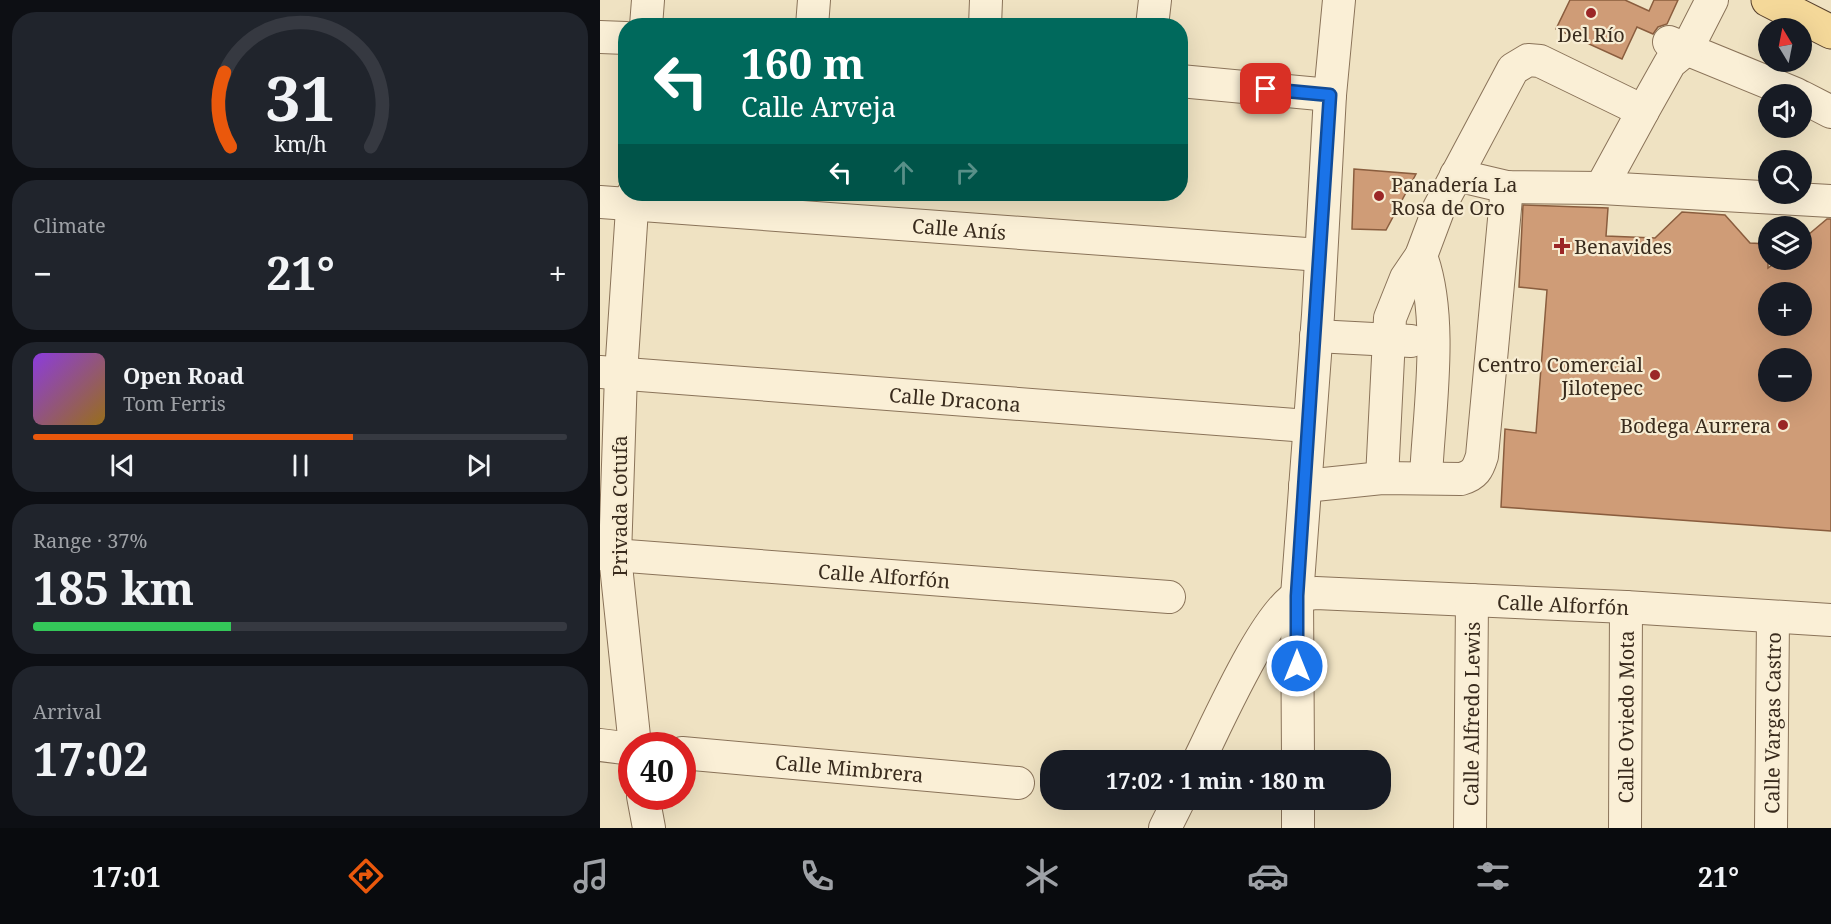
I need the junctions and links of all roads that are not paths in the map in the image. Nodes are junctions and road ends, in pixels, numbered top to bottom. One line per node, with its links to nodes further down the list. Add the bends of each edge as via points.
1 (648, 0): 9 (street)
2 (814, 0): 10 (street)
3 (987, 0): 11 (street)
4 (1155, 0): 12 (street)
5 (1339, 0): 19 (street)
6 (1693, 0): 16 (street)
7 (1712, 0): 16 (street)
8 (1768, 0): 13 (main road)
9 (647, 18)
10 (813, 18)
11 (986, 18)
12 (1153, 18)
13 (1831, 32)
14 (600, 37): 15 (street)
15 (618, 38)
16 (1675, 51): 18 (street); 21 (street)
17 (1188, 82): 19 (street)
18 (1768, 84)
19 (1330, 95): 31 (street)
20 (1812, 102): 22 (street)
21 (1643, 111): 23 (street, via 1540,61 1520,63 1513,69); 25 (street)
22 (1831, 112)
23 (1456, 175): 24 (street); 32 (street)
24 (1507, 187): 25 (street); 38 (street, via 1482,456 1473,476)
25 (1601, 188): 29 (street)
26 (618, 200): 30 (street, Calle Anís)
27 (632, 201): 36 (street, Privada Cotufa)
28 (657, 201): 31 (street, Calle Anís)
29 (1831, 201)
30 (600, 202)
31 (1320, 255): 33 (street)
32 (1421, 256): 34 (street, via 1406,278); 35 (street, via 1429,278)
33 (1317, 326): 34 (street); 37 (street)
34 (1389, 329): 35 (street); 39 (street)
35 (1433, 331): 38 (street)
36 (611, 373): 37 (street, Calle Dracona); 41 (street, Privada Cotufa)
37 (1308, 426): 40 (street)
38 (1426, 477): 39 (street)
39 (1382, 478): 40 (street)
40 (1305, 486): 42 (street)
41 (608, 555): 43 (street, Calle Alforfón); 48 (street, Privada Cotufa)
42 (1297, 596): 44 (street, Calle Alforfón, via 1316,593); 51 (street, via 1282,608 1255,650); 52 (street)
43 (1169, 597)
44 (1472, 600): 45 (street, Calle Alforfón); 61 (street, Calle Alfredo Lewis)
45 (1626, 607): 46 (street, Calle Alforfón); 62 (street, Calle Oviedo Mota)
46 (1773, 616): 47 (street, Calle Alforfón); 63 (street, Calle Vargas Castro)
47 (1831, 621)
48 (633, 732)
49 (600, 746): 50 (street)
50 (618, 748)
51 (1204, 750)
52 (1298, 750)
53 (696, 754): 54 (street, Calle Mimbrera)
54 (1018, 783)
55 (646, 810): 58 (street)
56 (1174, 810): 59 (street)
57 (1298, 810): 60 (street)
58 (649, 828)
59 (1165, 828)
60 (1298, 828)
61 (1470, 828)
62 (1625, 828)
63 (1771, 828)

